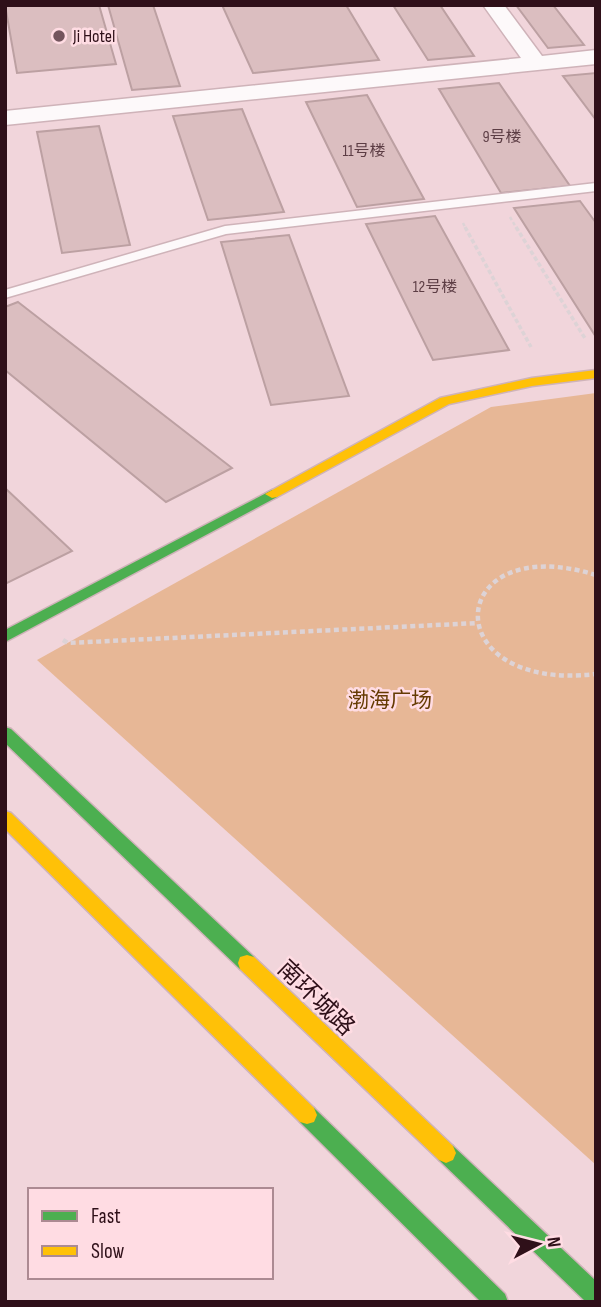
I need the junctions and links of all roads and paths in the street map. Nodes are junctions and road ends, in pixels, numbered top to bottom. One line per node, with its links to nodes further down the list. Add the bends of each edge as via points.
1 (493, 5): 3 (street)
2 (596, 57): 3 (street)
3 (536, 63): 4 (street)
4 (5, 118)
5 (596, 187): 6 (lane)
6 (499, 198): 7 (lane); 9 (path)
7 (452, 203): 8 (lane, via 225,230); 10 (path)
8 (5, 294)
9 (586, 340)
10 (531, 347)
11 (596, 374): 13 (main road, via 445,401)
12 (596, 575): 14 (path, via 556,565 530,566 506,574 488,587 479,604)
13 (36, 621): 14 (path, via 68,643); 15 (main road)
14 (478, 623): 16 (path, via 485,641 523,669 549,677)
15 (5, 637)
16 (596, 674)
17 (5, 733): 19 (main road, 南环城路)
18 (5, 818): 20 (main road)
19 (596, 1296)
20 (497, 1302)

